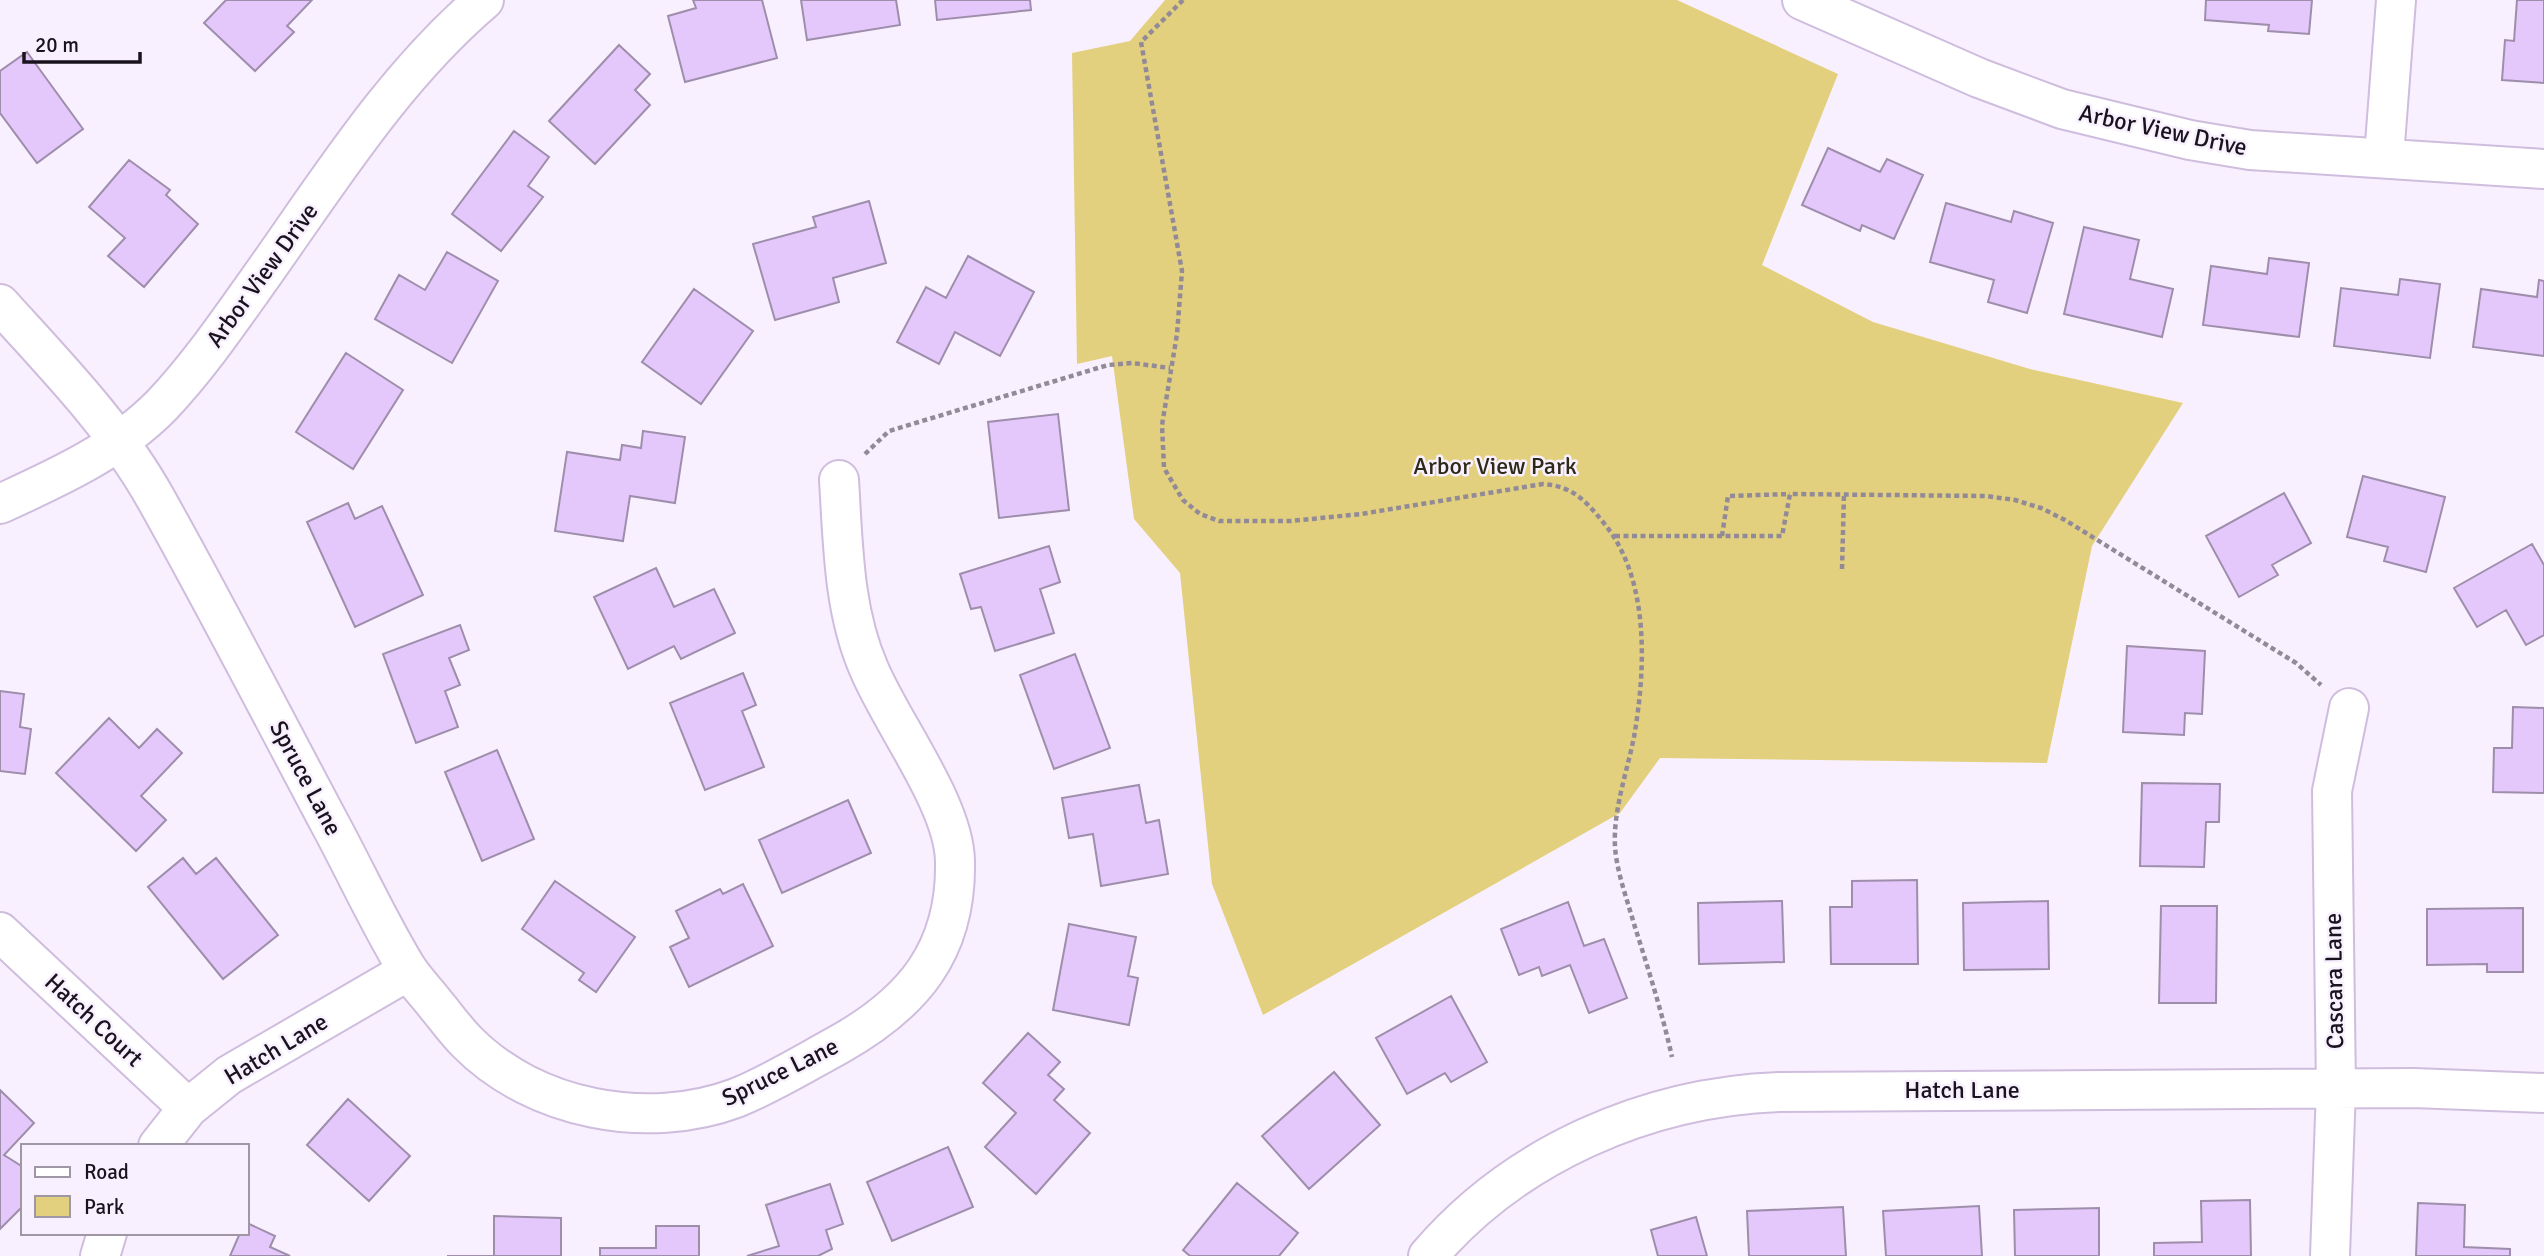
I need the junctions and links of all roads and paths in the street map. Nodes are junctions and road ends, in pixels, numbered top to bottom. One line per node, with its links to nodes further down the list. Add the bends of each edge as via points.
1 (1182, 0): 8 (path, via 1141,42 1182,271)
2 (1802, 0): 5 (street, Arbor View Drive, via 1979,78 2062,108 2250,150)
3 (2396, 0): 5 (street)
4 (478, 2): 9 (street, Arbor View Drive, via 409,75 208,352 160,406)
5 (2384, 157): 6 (street, Arbor View Drive)
6 (2544, 169)
7 (0, 304): 9 (street, Spruce Lane)
8 (1170, 368): 10 (path, via 1121,362 888,431); 14 (path, via 1162,425 1164,468 1183,500 1200,514 1240,523 1326,519 1543,484 1578,494)
9 (117, 442): 13 (street, Arbor View Drive, via 60,477); 19 (street, Spruce Lane, via 153,492)
10 (839, 480): 19 (street, Spruce Lane, via 844,558 857,635 881,696 937,800 955,857 949,921 916,988 872,1026 736,1098 685,1111 638,1114 585,1107 537,1090 501,1069 468,1044)
11 (1790, 494): 12 (path); 15 (path, via 1728,496); 15 (path, via 1782,536)
12 (1843, 494): 16 (path); 17 (path, via 1986,496 2041,508 2296,663)
13 (0, 503)
14 (1615, 536): 15 (path); 20 (path, via 1634,583 1640,621 1640,684 1615,846)
15 (1722, 536)
16 (1842, 569)
17 (2349, 708): 21 (street, Cascara Lane, via 2332,791)
18 (0, 932): 23 (street, Hatch Court)
19 (408, 971): 23 (street, Hatch Lane, via 229,1075)
20 (1672, 1057)
21 (2336, 1088): 22 (street, Hatch Lane); 27 (street, Hatch Lane, via 1779,1091 1711,1097 1608,1127 1553,1155 1489,1196); 28 (street, Cascara Lane)
22 (2544, 1093)
23 (188, 1108): 24 (street, Hatch Lane)
24 (160, 1144)
25 (106, 1235): 26 (street)
26 (100, 1256)
27 (1428, 1256)
28 (2330, 1256)

